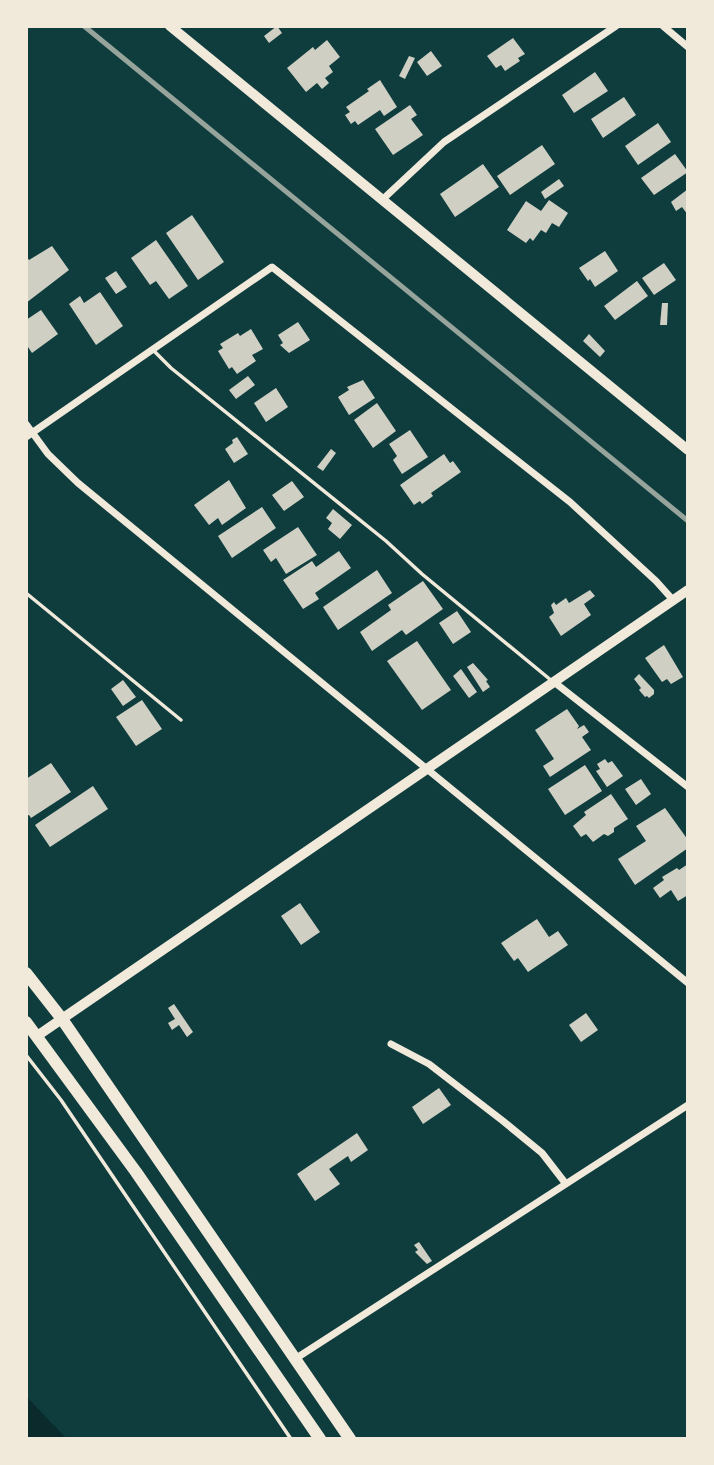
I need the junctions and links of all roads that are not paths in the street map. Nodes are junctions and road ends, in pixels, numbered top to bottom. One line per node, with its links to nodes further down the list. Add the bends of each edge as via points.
1 (170, 26): 5 (street)
2 (616, 26): 5 (street, via 444,142)
3 (663, 26): 4 (street)
4 (688, 47)
5 (382, 200): 9 (street)
6 (152, 349): 8 (street); 12 (street, via 272,267 570,502); 13 (lane)
7 (26, 424): 8 (street)
8 (29, 435): 15 (street, via 78,483)
9 (688, 450)
10 (688, 590): 12 (main road)
11 (26, 593): 14 (lane)
12 (673, 600): 13 (main road)
13 (554, 682): 15 (main road); 16 (street)
14 (181, 720)
15 (428, 768): 18 (street); 19 (main road)
16 (688, 787)
17 (26, 973): 19 (main road)
18 (688, 983)
19 (62, 1019): 21 (main road); 25 (main road)
20 (26, 1022): 21 (main road)
21 (37, 1036): 26 (main road)
22 (391, 1044): 24 (street, via 429,1064 503,1121 542,1153)
23 (688, 1105): 24 (street)
24 (566, 1184): 25 (street)
25 (295, 1359): 27 (main road)
26 (320, 1439)
27 (349, 1439)

